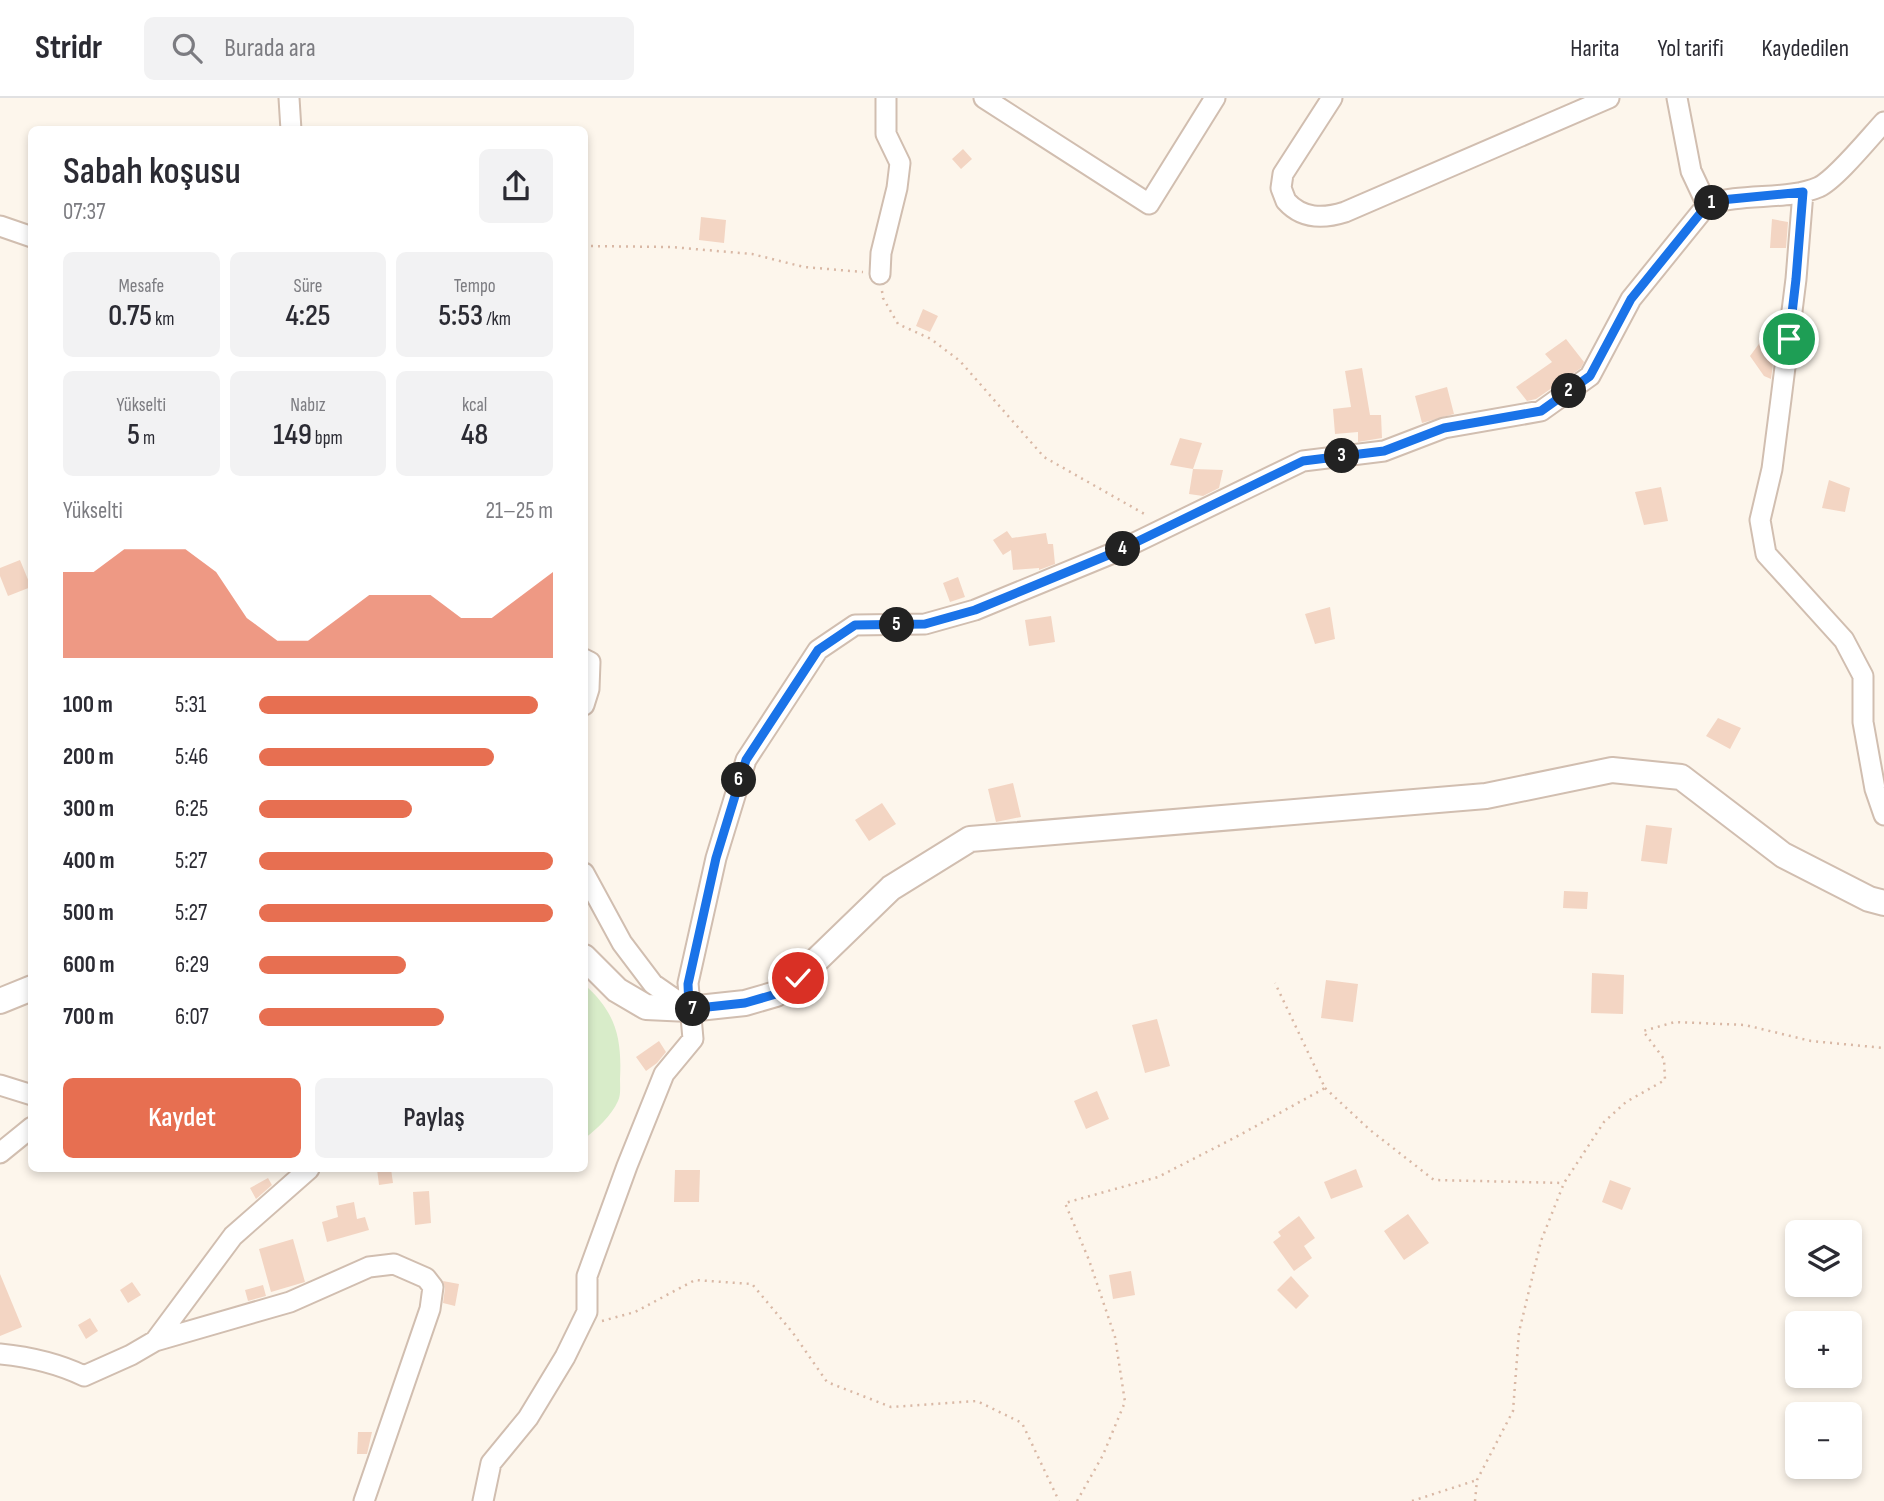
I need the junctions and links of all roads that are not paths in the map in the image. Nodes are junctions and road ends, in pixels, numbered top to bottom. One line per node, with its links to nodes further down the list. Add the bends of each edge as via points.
1 (289, 98): 9 (street)
2 (886, 98): 14 (street, via 886,134 900,163)
3 (984, 98): 4 (street, via 1149,204)
4 (1215, 98)
5 (1332, 98): 6 (street, via 1281,181 1286,201 1309,216 1345,212)
6 (1609, 98)
7 (1677, 98): 11 (street, via 1691,171)
8 (1884, 122): 10 (street, via 1821,186)
9 (291, 126)
10 (1803, 192): 11 (street); 17 (street, via 1772,469 1760,520 1766,554 1844,640 1863,676 1863,722)
11 (1707, 205): 23 (street, via 1631,299 1590,376 1541,411 1444,428 1384,451 1303,461 1118,551 975,610 925,624 855,625 818,650 746,760 716,858 688,984)
12 (0, 226): 13 (street)
13 (28, 236)
14 (880, 274)
15 (588, 661): 16 (street)
16 (588, 692)
17 (1884, 815)
18 (588, 880): 23 (street, via 622,943 653,984)
19 (1884, 902): 23 (street, via 1869,899 1783,855 1681,777 1612,770 1486,796 970,839 891,888 776,994 745,1003)
20 (588, 961): 23 (street, via 617,990 646,1007)
21 (28, 990): 22 (street)
22 (0, 1001)
23 (689, 1009): 32 (street, via 693,1039 664,1073 632,1155 587,1276 587,1312 528,1418 491,1463)
24 (0, 1085): 25 (street)
25 (28, 1094)
26 (28, 1130): 27 (street)
27 (0, 1153)
28 (306, 1172): 29 (street, via 233,1236)
29 (155, 1341): 30 (street, via 84,1377 59,1364); 31 (street, via 290,1302 369,1267 394,1264 426,1278 433,1287 430,1309)
30 (0, 1354)
31 (364, 1501)
32 (483, 1501)

